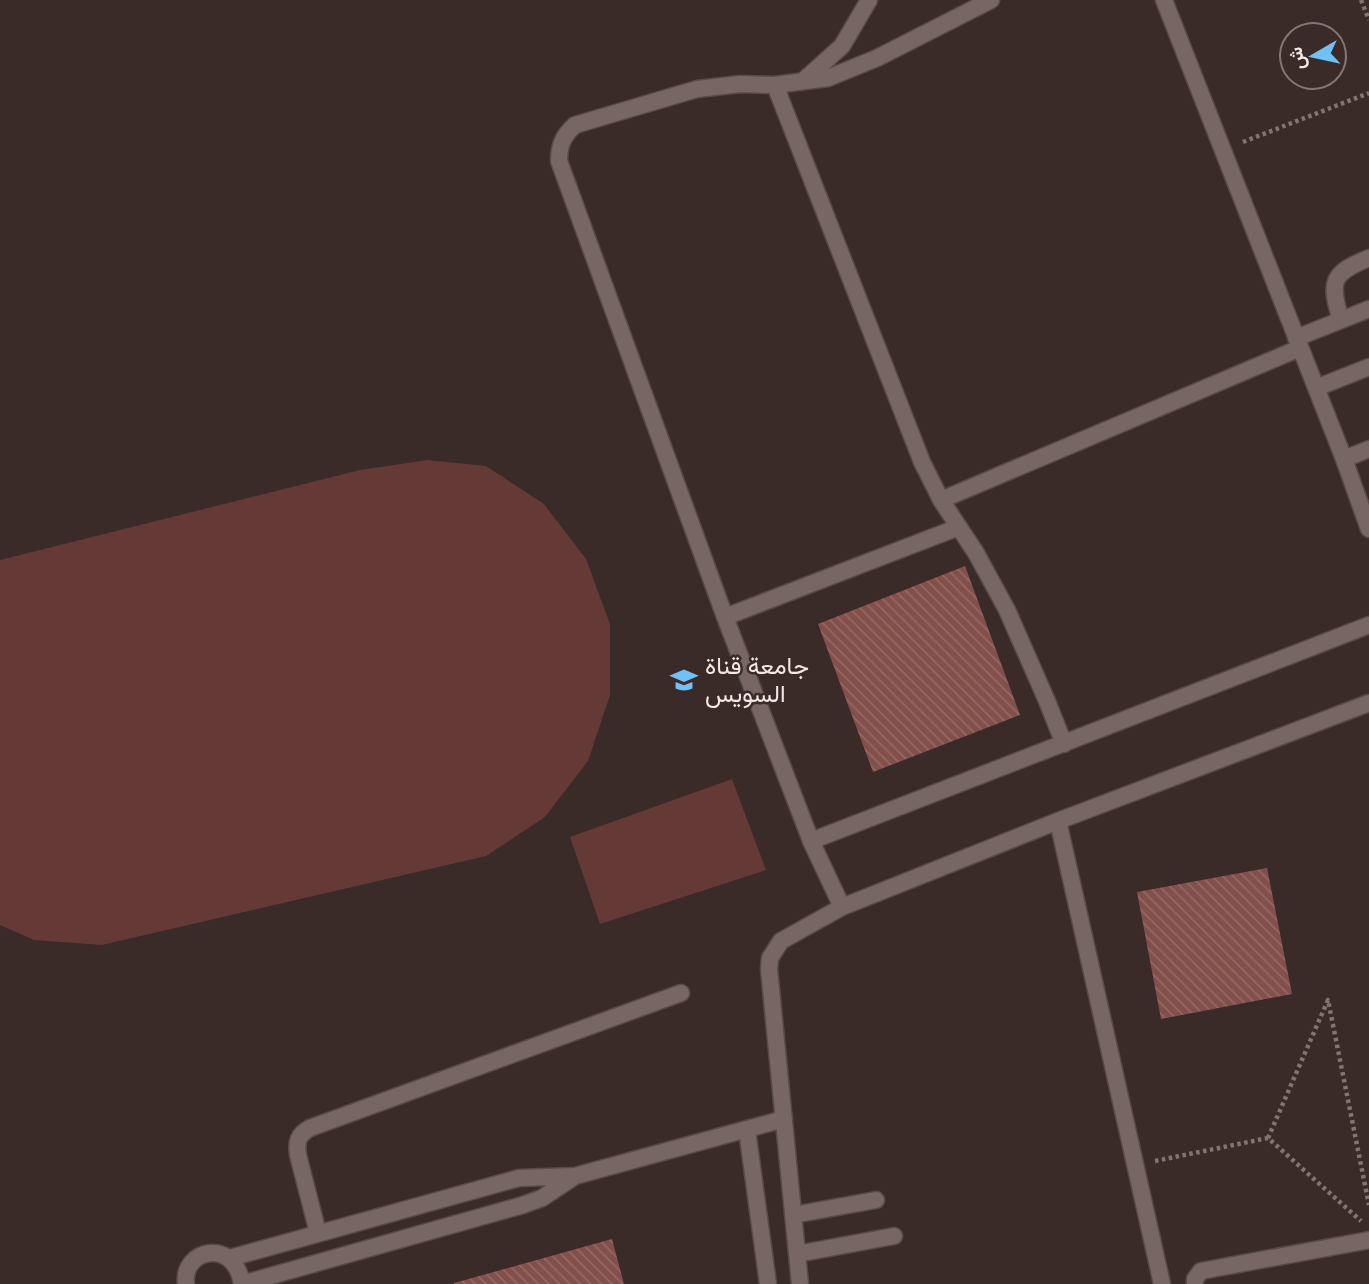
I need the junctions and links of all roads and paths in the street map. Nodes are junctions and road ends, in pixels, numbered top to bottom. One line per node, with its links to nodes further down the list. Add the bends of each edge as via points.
1 (869, 0): 6 (lane, via 842,46)
2 (991, 0): 6 (lane, via 877,58 828,78)
3 (1164, 0): 9 (lane)
4 (1361, 0): 5 (path)
5 (1369, 20)
6 (802, 82): 7 (lane)
7 (775, 85): 18 (lane, via 922,462); 21 (lane, via 696,89 575,125 559,147 559,161)
8 (1369, 93): 9 (path)
9 (1223, 150): 13 (lane)
10 (1369, 258): 12 (lane, via 1337,276 1333,295)
11 (1369, 309): 12 (lane)
12 (1341, 320): 13 (lane)
13 (1298, 343): 15 (lane); 18 (lane)
14 (1369, 367): 15 (lane)
15 (1316, 387): 17 (lane)
16 (1369, 449): 17 (lane)
17 (1344, 459): 20 (lane)
18 (941, 500): 19 (lane)
19 (959, 527): 21 (lane); 24 (lane, via 1007,610)
20 (1369, 529)
21 (725, 617): 26 (lane)
22 (1369, 625): 24 (lane)
23 (1369, 703): 25 (lane)
24 (1064, 744): 26 (lane)
25 (1058, 821): 27 (lane); 32 (lane)
26 (811, 841): 27 (lane)
27 (842, 907): 29 (lane, via 781,941 770,958)
28 (681, 993): 38 (lane, via 301,1133 296,1143 298,1155)
29 (784, 1119): 30 (lane); 36 (lane)
30 (747, 1130): 33 (lane); 45 (lane)
31 (1268, 1138): 32 (path); 35 (path, via 1328,1000); 37 (path)
32 (1135, 1165): 47 (lane)
33 (575, 1175): 38 (lane, via 519,1178); 44 (lane, via 523,1205)
34 (876, 1200): 36 (lane)
35 (1369, 1205)
36 (793, 1215): 41 (lane)
37 (1369, 1229)
38 (318, 1233): 42 (lane)
39 (894, 1236): 41 (lane)
40 (1369, 1240): 48 (lane, via 1201,1271)
41 (797, 1255): 46 (lane)
42 (230, 1258): 43 (lane, via 216,1252 202,1255 190,1264); 44 (lane, via 239,1269)
43 (186, 1284)
44 (242, 1284)
45 (768, 1284)
46 (800, 1284)
47 (1162, 1284)
48 (1195, 1284)

